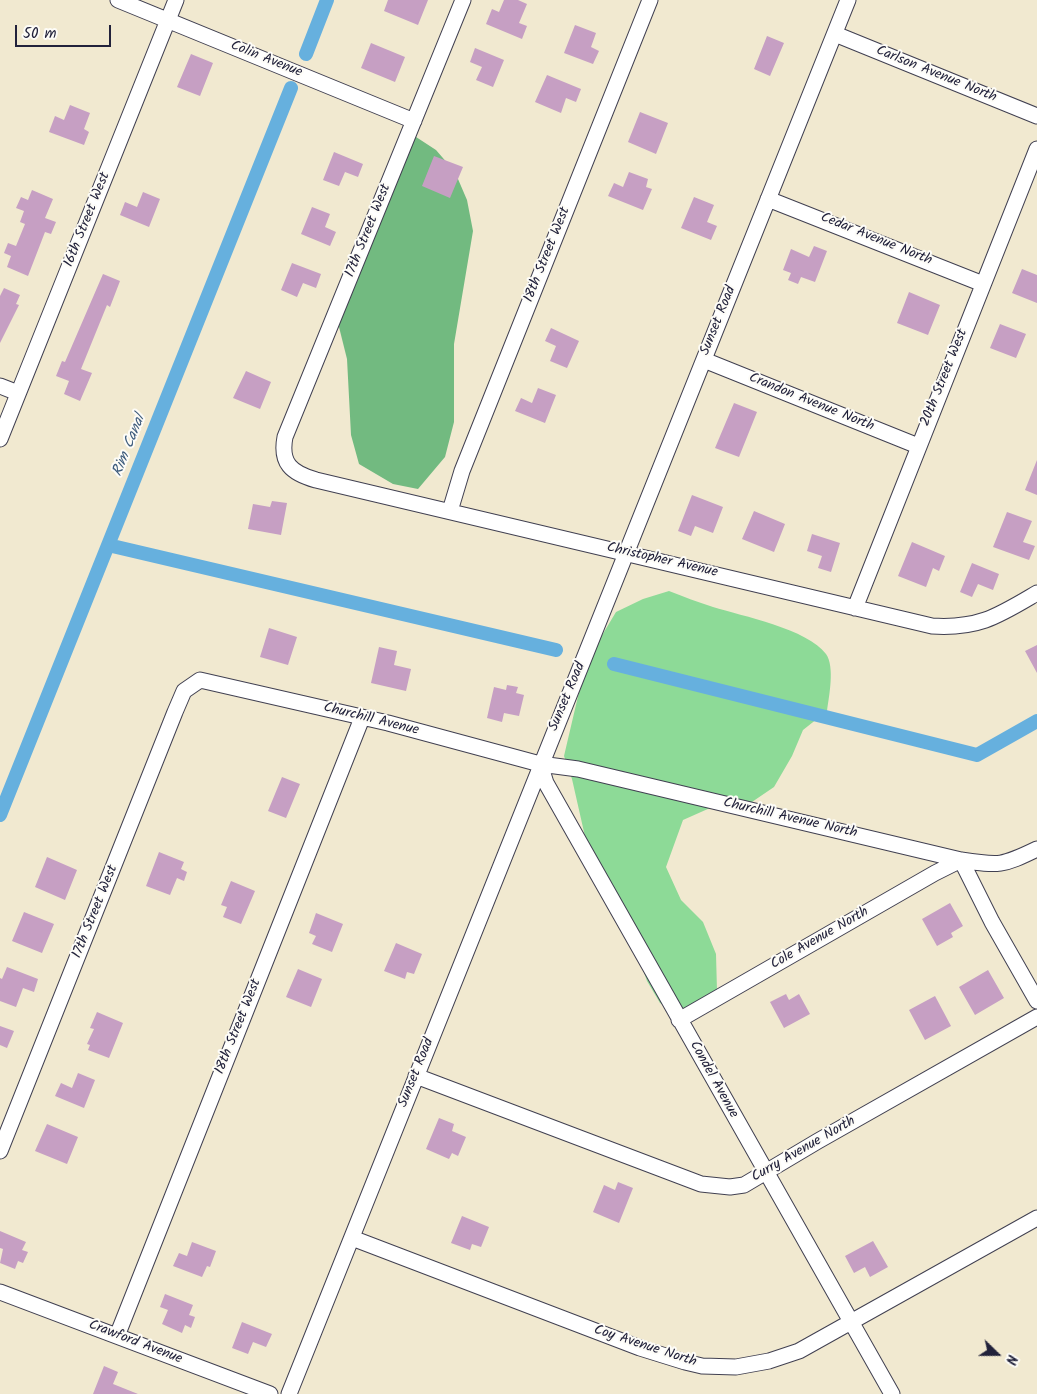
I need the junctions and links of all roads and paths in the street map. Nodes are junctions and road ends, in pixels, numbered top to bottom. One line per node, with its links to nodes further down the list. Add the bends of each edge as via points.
1 (118, 0): 6 (street, Colin Avenue)
2 (176, 0): 6 (street, 16th Street West)
3 (463, 0): 9 (street, 17th Street West)
4 (650, 0): 19 (street, 18th Street West, via 469,453)
5 (848, 0): 7 (street, Sunset Road)
6 (168, 20): 9 (street, Colin Avenue); 15 (street, 16th Street West)
7 (834, 34): 8 (street, Carlson Avenue North); 11 (street, Sunset Road)
8 (1037, 116)
9 (414, 121): 18 (street, 17th Street West, via 284,437 282,451)
10 (1037, 149): 12 (street, 20th Street West)
11 (768, 198): 12 (street, Cedar Avenue North); 13 (street, Sunset Road)
12 (983, 284): 17 (street, 20th Street West)
13 (704, 360): 17 (street, Crandon Avenue North); 20 (street, Sunset Road)
14 (0, 386): 15 (street)
15 (18, 394): 16 (street, 16th Street West)
16 (0, 439)
17 (918, 446): 22 (street, 20th Street West)
18 (286, 464): 19 (street, Christopher Avenue, via 302,476)
19 (450, 511): 20 (street, Christopher Avenue)
20 (627, 553): 22 (street, Christopher Avenue); 25 (street, Sunset Road)
21 (1037, 593): 22 (street, Christopher Avenue, via 998,616 967,626 932,626)
22 (855, 608)
23 (200, 680): 24 (street, Churchill Avenue); 32 (street, 17th Street West, via 184,691 175,712)
24 (362, 718): 25 (street, Churchill Avenue); 38 (street, 18th Street West)
25 (540, 764): 27 (street, Churchill Avenue North, via 578,769); 30 (street, Condel Avenue, via 546,783); 31 (street, Sunset Road)
26 (1037, 849): 27 (street, Churchill Avenue North, via 995,866)
27 (961, 860): 28 (street); 30 (street, Cole Avenue North)
28 (1037, 1001)
29 (1037, 1017): 33 (street, Curry Avenue North)
30 (679, 1020): 33 (street, Condel Avenue)
31 (416, 1076): 33 (street, Curry Avenue North, via 701,1184 744,1186); 35 (street, Sunset Road)
32 (0, 1151)
33 (766, 1172): 37 (street, Condel Avenue)
34 (1037, 1218): 37 (street, Coy Avenue North)
35 (352, 1238): 37 (street, Coy Avenue North, via 640,1348 702,1366 736,1367 769,1361 799,1351); 40 (street, Sunset Road)
36 (0, 1292): 38 (street, Crawford Avenue)
37 (850, 1323): 41 (street, Condel Avenue)
38 (117, 1336): 39 (street, Crawford Avenue)
39 (270, 1394)
40 (289, 1394)
41 (892, 1394)

